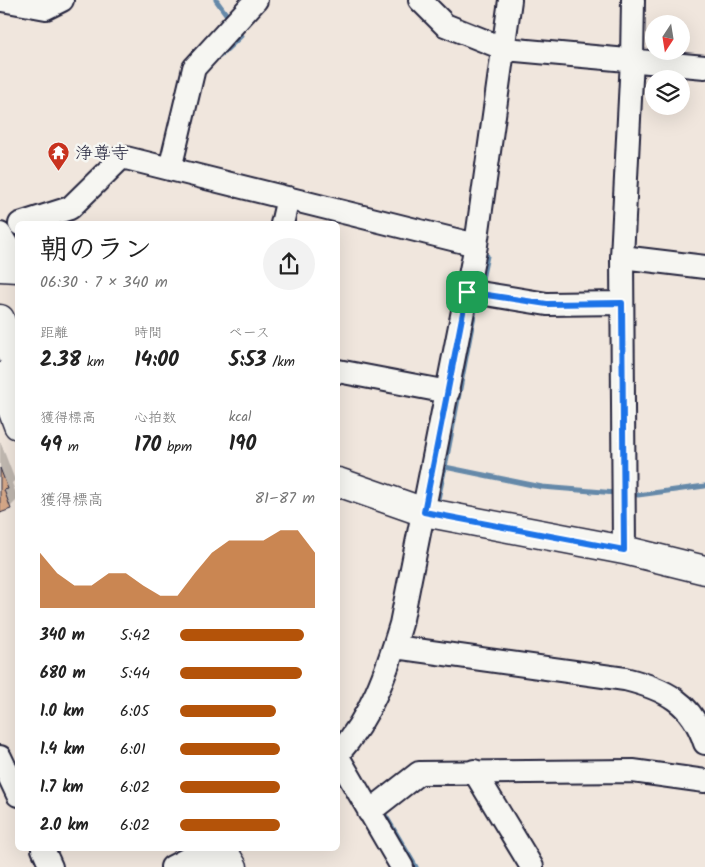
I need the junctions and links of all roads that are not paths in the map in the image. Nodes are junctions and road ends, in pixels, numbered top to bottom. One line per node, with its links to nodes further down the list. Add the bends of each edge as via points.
1 (2, 0): 2 (street, via 46,8)
2 (62, 0)
3 (256, 0): 10 (street, via 194,68)
4 (420, 0): 7 (street, via 445,25)
5 (510, 0): 7 (street)
6 (633, 0): 8 (street)
7 (505, 49): 8 (street); 17 (street)
8 (632, 59): 9 (street); 18 (street)
9 (705, 67)
10 (170, 169): 11 (street); 12 (street, via 122,157 70,208)
11 (288, 198): 13 (street); 17 (street)
12 (29, 221)
13 (283, 221)
14 (15, 225): 15 (street)
15 (0, 230)
16 (0, 234): 19 (street)
17 (476, 246): 23 (street)
18 (622, 257): 21 (street); 24 (street)
19 (15, 258)
20 (0, 267): 22 (main road)
21 (705, 267)
22 (15, 268)
23 (467, 292): 24 (street, via 547,304); 29 (street)
24 (622, 303): 33 (street)
25 (0, 319): 26 (main road)
26 (15, 361)
27 (340, 371): 29 (street)
28 (0, 377): 30 (main road)
29 (448, 392): 32 (street)
30 (15, 417)
31 (340, 483): 32 (main road)
32 (424, 512): 33 (main road); 35 (street)
33 (624, 550): 34 (main road)
34 (705, 570)
35 (395, 647): 36 (street, via 625,679 653,686 684,705 699,726); 37 (street, via 387,673 368,711)
36 (705, 743)
37 (340, 753)
38 (0, 757): 42 (street)
39 (340, 760): 43 (street)
40 (474, 771): 41 (street, via 633,771); 43 (street, via 419,773); 50 (street)
41 (705, 781)
42 (11, 794)
43 (369, 812): 49 (street)
44 (44, 851): 46 (street)
45 (209, 853): 47 (street); 48 (main road)
46 (51, 867)
47 (172, 867)
48 (233, 867)
49 (402, 867)
50 (533, 867)

